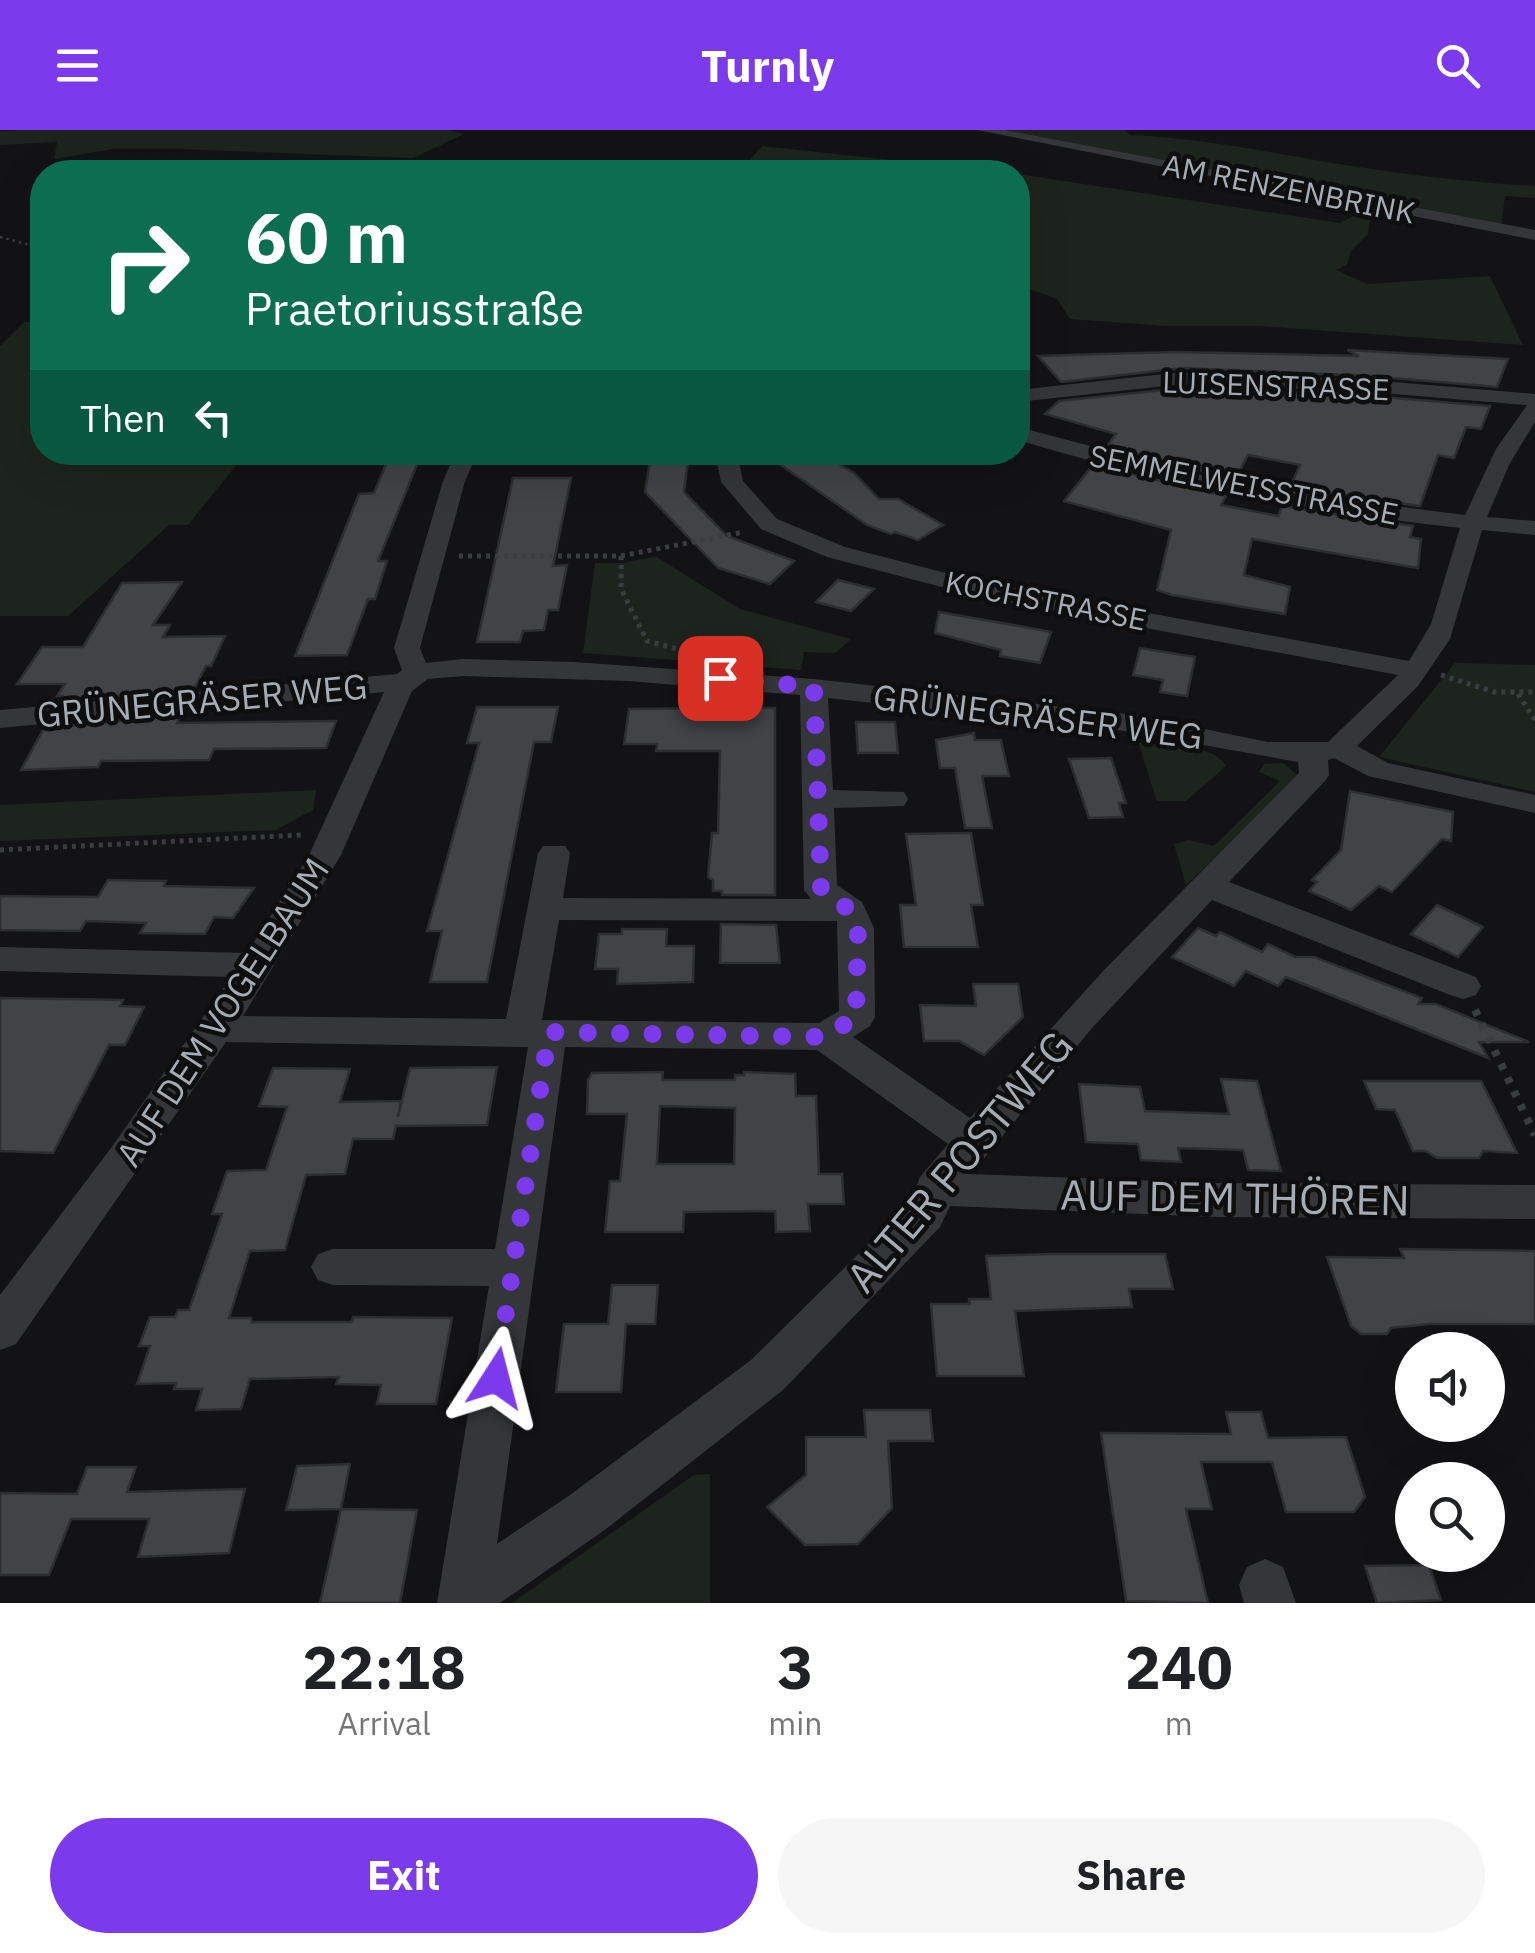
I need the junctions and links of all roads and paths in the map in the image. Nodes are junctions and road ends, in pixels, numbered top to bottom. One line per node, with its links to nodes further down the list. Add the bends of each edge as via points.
1 (983, 130): 2 (street, AM RENZENBRINK)
2 (1535, 235)
3 (0, 237): 4 (path)
4 (30, 245)
5 (1030, 395): 6 (street, LUISENSTRASSE, via 1183,378)
6 (1535, 400)
7 (1535, 409): 11 (street, ALTER POSTWEG, via 1518,428)
8 (1030, 437): 11 (street, SEMMELWEISSTRASSE, via 1206,482)
9 (463, 465): 15 (street)
10 (729, 465): 12 (street, KOCHSTRASSE, via 745,501)
11 (1473, 523): 13 (street, SEMMELWEISSTRASSE); 17 (street, ALTER POSTWEG, via 1430,653)
12 (769, 524): 14 (path); 17 (street, KOCHSTRASSE, via 896,570)
13 (1535, 528)
14 (621, 556): 15 (path); 16 (path, via 621,589 648,641)
15 (431, 557): 18 (street, via 407,648)
16 (692, 653)
17 (1415, 670): 21 (path); 24 (street, ALTER POSTWEG)
18 (411, 677): 19 (street, GRÜNEGRÄSER WEG, via 620,670); 22 (street, GRÜNEGRÄSER WEG); 28 (street, AUF DEM VOGELBAUM)
19 (814, 687): 24 (street, GRÜNEGRÄSER WEG); 25 (street)
20 (1535, 692): 21 (path)
21 (1518, 694): 23 (path)
22 (0, 719)
23 (1535, 720)
24 (1325, 752): 27 (street, GRÜNEGRÄSER WEG); 31 (street, ALTER POSTWEG, via 1314,775)
25 (818, 799): 26 (street); 33 (street, via 821,890)
26 (892, 799)
27 (1535, 804)
28 (337, 833): 29 (path); 35 (street, AUF DEM VOGELBAUM)
29 (0, 850)
30 (554, 853): 32 (street)
31 (1205, 885): 36 (street); 41 (street, ALTER POSTWEG)
32 (544, 909): 33 (street); 38 (street)
33 (850, 910): 39 (street, via 858,928 856,1017)
34 (0, 959): 35 (street)
35 (258, 966): 37 (street, AUF DEM VOGELBAUM)
36 (1463, 986): 40 (path)
37 (219, 1029): 38 (street); 46 (street, AUF DEM VOGELBAUM)
38 (536, 1032): 39 (street); 45 (street)
39 (825, 1037): 41 (street)
40 (1535, 1135)
41 (974, 1141): 42 (street, ALTER POSTWEG)
42 (935, 1189): 43 (street, AUF DEM THÖREN); 47 (street, ALTER POSTWEG, via 925,1215 767,1375)
43 (1535, 1202)
44 (333, 1268): 45 (street)
45 (513, 1268): 47 (street)
46 (0, 1330)
47 (463, 1600)

